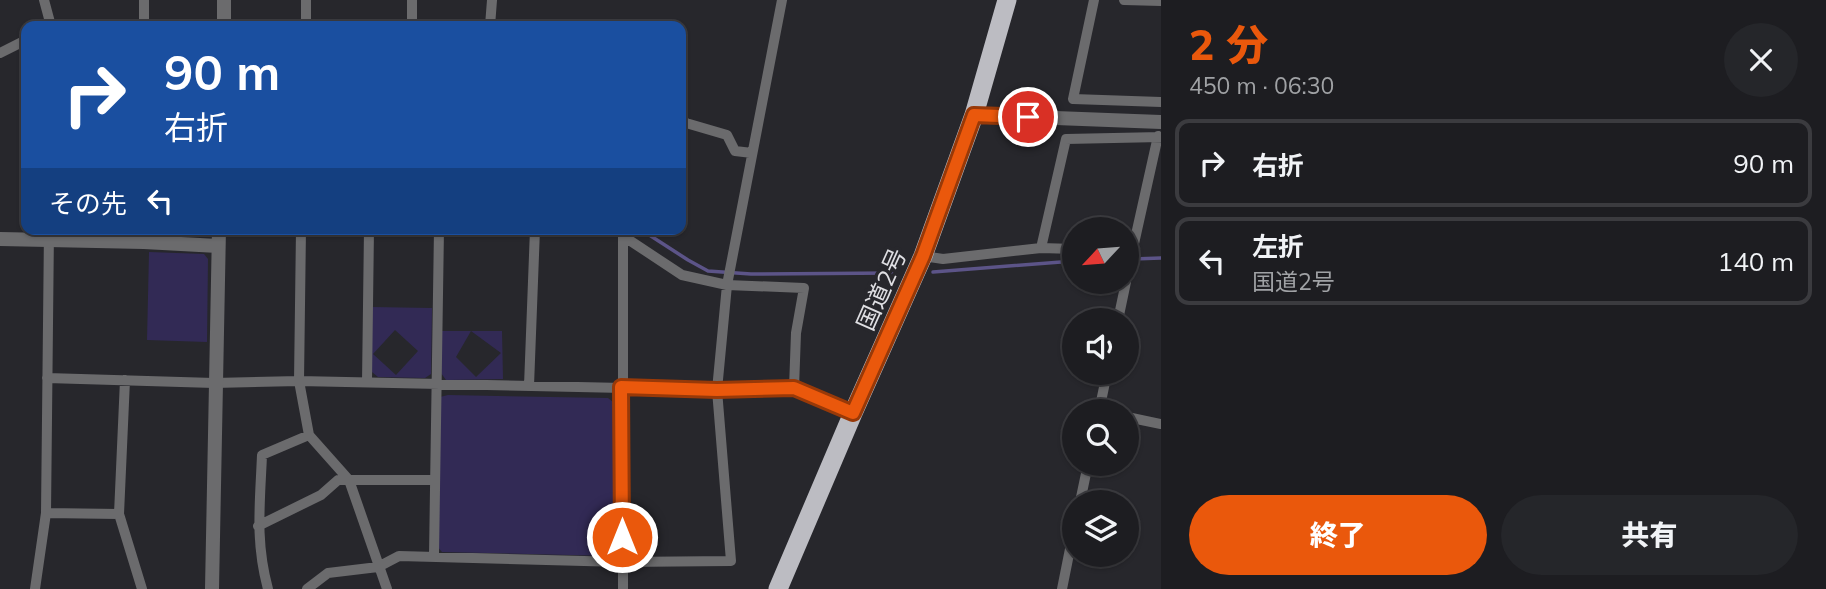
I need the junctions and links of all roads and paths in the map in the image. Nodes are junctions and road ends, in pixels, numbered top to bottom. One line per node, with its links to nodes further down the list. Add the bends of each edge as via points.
1 (44, 0): 12 (street)
2 (144, 0): 13 (street)
3 (224, 0): 14 (street)
4 (306, 0): 15 (street)
5 (412, 0): 16 (street)
6 (492, 0): 17 (street)
7 (782, 0): 24 (street)
8 (1007, 0): 21 (highway, 国道2号)
9 (1094, 0): 20 (street, via 1073,99)
10 (1124, 0): 11 (street)
11 (1161, 1)
12 (50, 21)
13 (144, 21)
14 (224, 21)
15 (306, 21)
16 (412, 21)
17 (490, 21)
18 (21, 42): 19 (street)
19 (0, 53)
20 (1161, 102)
21 (974, 115): 23 (street); 39 (highway, 国道2号)
22 (686, 123): 24 (street, via 727,135 735,151)
23 (1160, 132): 25 (street); 37 (street, via 1066,139)
24 (752, 153): 40 (street)
25 (1139, 218)
26 (49, 235): 27 (street); 35 (street); 41 (street)
27 (144, 235): 36 (street)
28 (219, 235): 36 (street)
29 (301, 235): 43 (street)
30 (369, 235): 44 (street)
31 (439, 235): 46 (street)
32 (535, 235): 47 (street)
33 (623, 235): 48 (street)
34 (626, 235): 40 (street, via 682,275)
35 (0, 239)
36 (218, 246): 45 (street)
37 (1041, 248): 38 (street); 39 (street, via 943,259)
38 (1062, 249)
39 (923, 256): 51 (highway, 国道2号)
40 (727, 285): 49 (street, via 804,288); 50 (street)
41 (47, 378): 42 (street); 57 (street)
42 (125, 380): 45 (street); 58 (street)
43 (299, 381): 44 (street); 45 (street); 54 (street)
44 (367, 382): 46 (street)
45 (214, 383): 66 (street)
46 (437, 386): 47 (street); 56 (street)
47 (529, 386): 48 (street)
48 (621, 387): 50 (street); 61 (street)
49 (794, 388): 50 (street); 51 (street)
50 (717, 390): 61 (street, via 731,561)
51 (853, 413): 71 (highway, 国道2号)
52 (1139, 419): 53 (street)
53 (1161, 424)
54 (309, 435): 55 (street); 59 (street, via 262,455)
55 (349, 480): 56 (street); 59 (street, via 338,480 321,495); 62 (street)
56 (434, 480): 60 (street)
57 (46, 513): 58 (street); 64 (street)
58 (119, 514): 65 (street)
59 (258, 526): 67 (street)
60 (434, 555): 61 (street); 62 (street, via 399,556)
61 (622, 562): 70 (street)
62 (378, 567): 68 (street, via 328,573); 69 (street)
63 (1066, 567): 72 (street)
64 (35, 589)
65 (142, 589)
66 (212, 589)
67 (268, 589)
68 (307, 589)
69 (387, 589)
70 (623, 589)
71 (778, 589)
72 (1062, 589)

